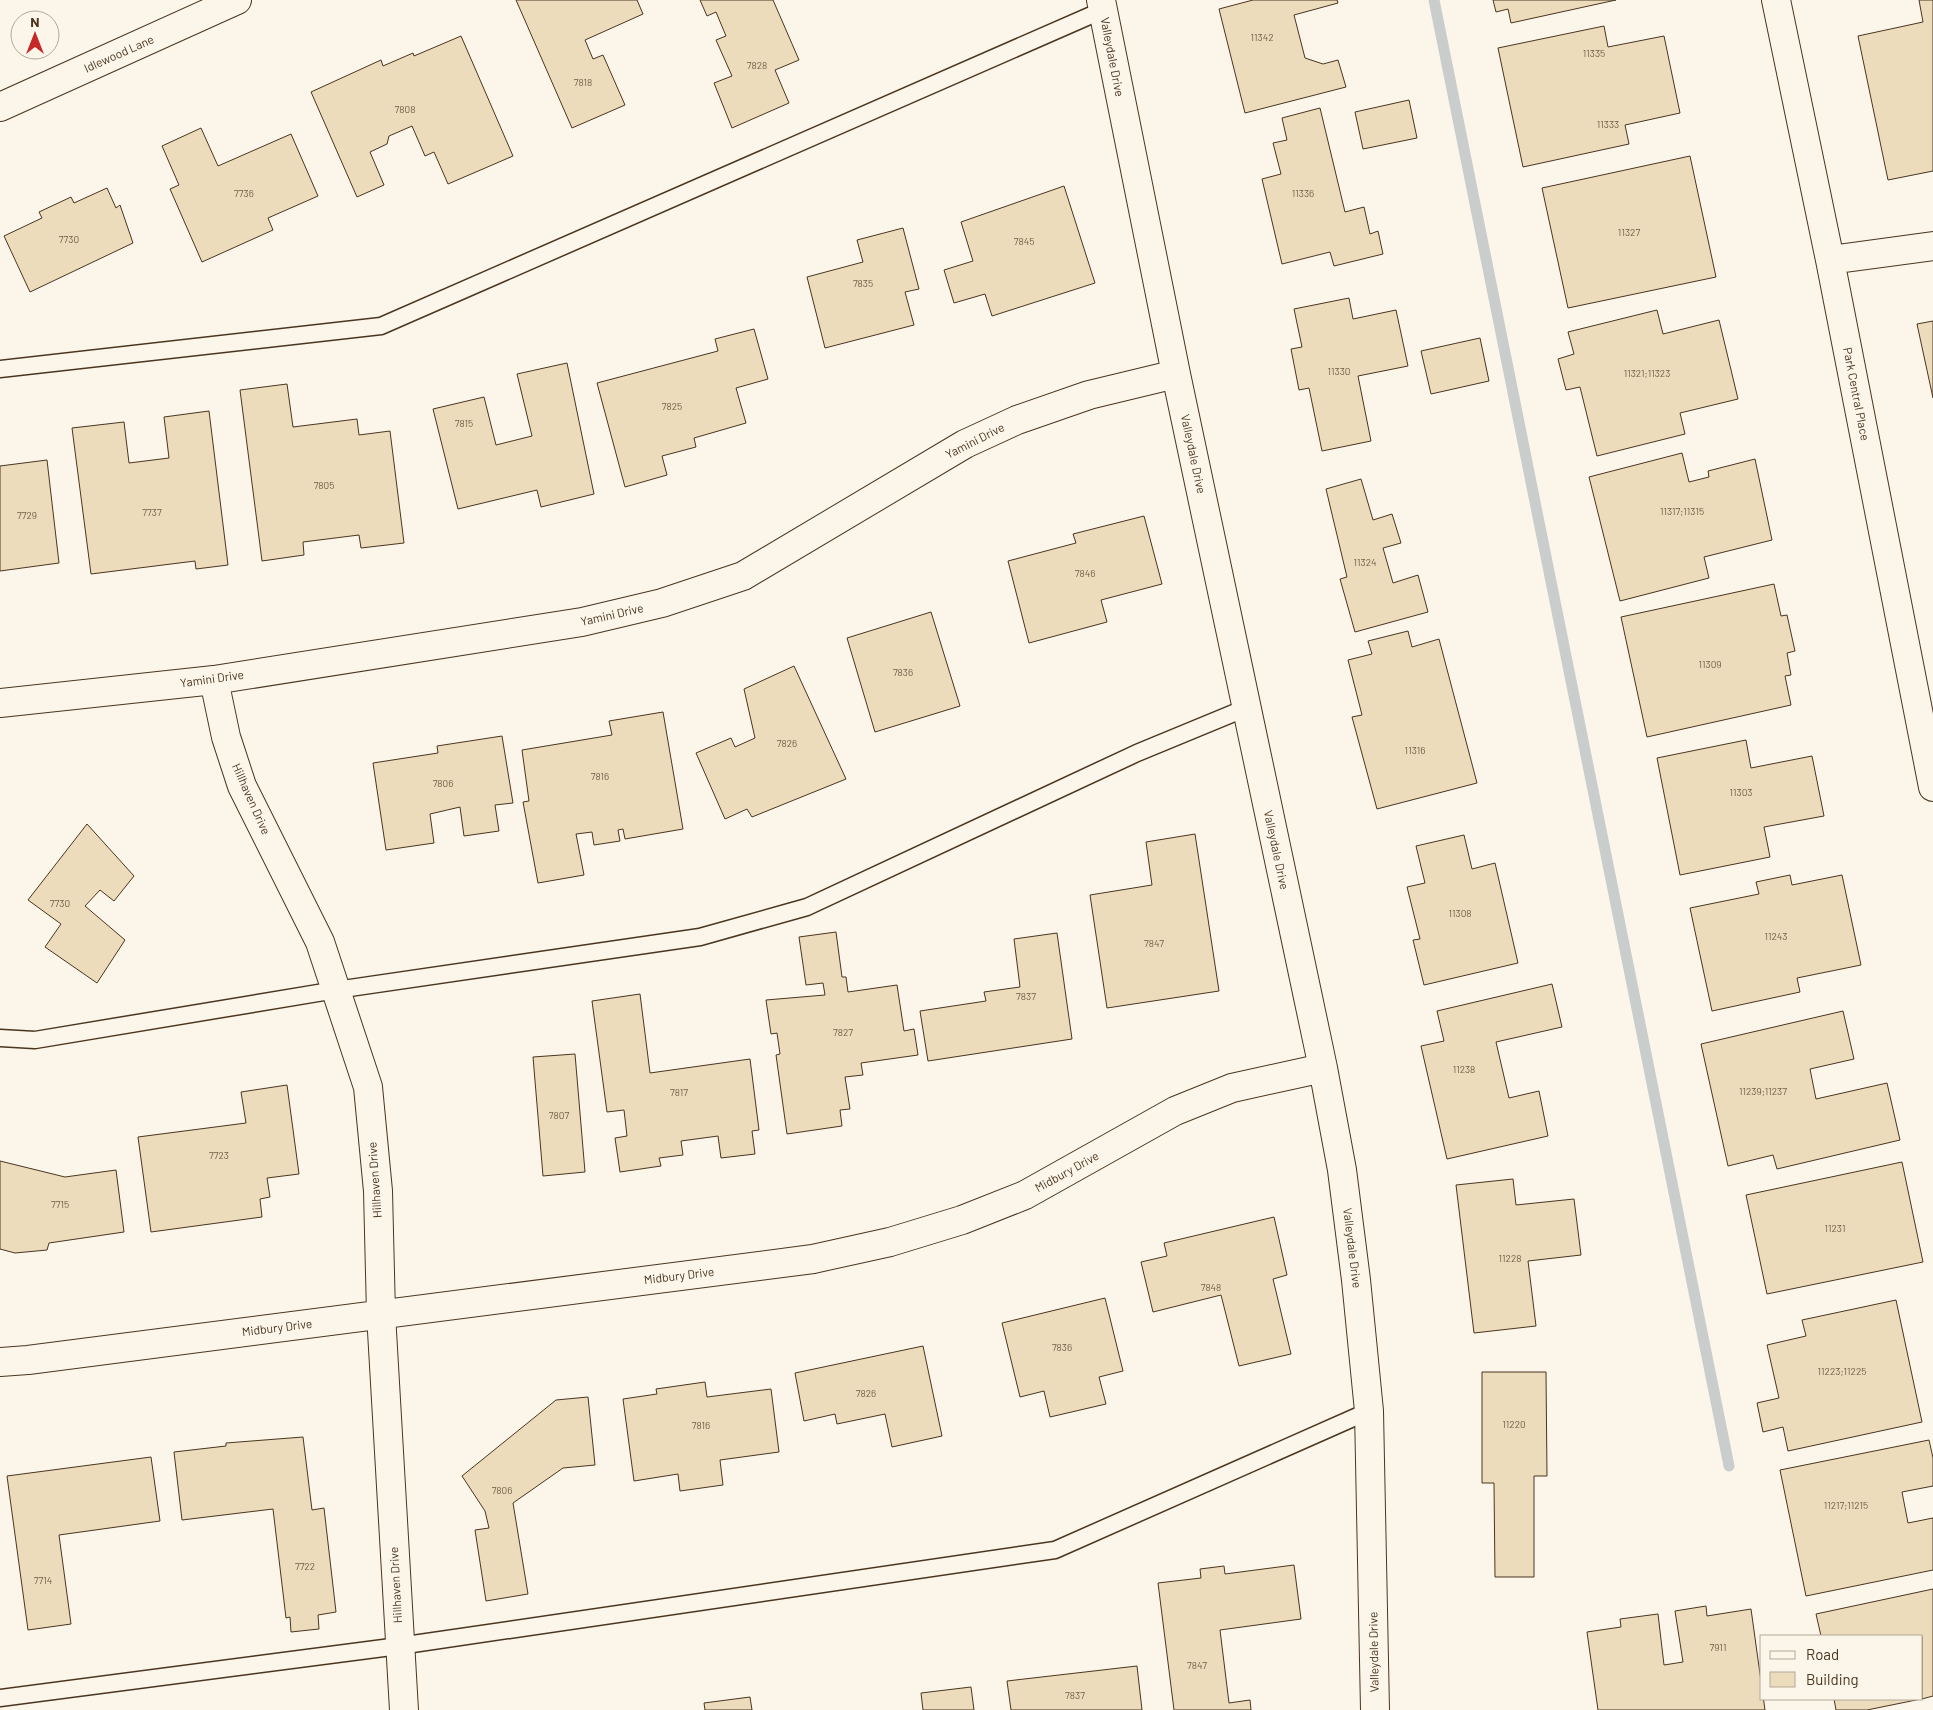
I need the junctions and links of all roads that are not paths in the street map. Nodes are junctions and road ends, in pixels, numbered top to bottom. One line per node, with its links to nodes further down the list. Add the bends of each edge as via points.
1 (237, 0): 4 (street, Idlewood Lane)
2 (1776, 0): 6 (street, Park Central Place)
3 (1102, 5): 7 (lane, via 381,326); 8 (street, Valleydale Drive)
4 (0, 107)
5 (1933, 246): 6 (street)
6 (1830, 260): 12 (street, Park Central Place)
7 (0, 369)
8 (1176, 374): 9 (street, Yamini Drive, via 1089,396 1017,420 966,444 743,576 662,603 582,622); 11 (street, Valleydale Drive)
9 (214, 680): 10 (street, Yamini Drive); 13 (street, Hillhaven Drive, via 226,737 242,786 320,942)
10 (0, 703)
11 (1246, 708): 13 (lane, via 1137,754 807,907 700,937); 15 (street, Valleydale Drive)
12 (1933, 788)
13 (336, 990): 14 (lane, via 35,1040); 16 (street, Hillhaven Drive, via 368,1087 378,1191)
14 (0, 1038)
15 (1323, 1068): 16 (street, Midbury Drive, via 1232,1088 1175,1112 1025,1195 962,1220 890,1242 813,1259); 18 (street, Valleydale Drive, via 1343,1179)
16 (381, 1314): 17 (street, Midbury Drive); 19 (street, Hillhaven Drive)
17 (0, 1362)
18 (1369, 1411): 19 (lane, via 1055,1550); 22 (street, Valleydale Drive)
19 (399, 1646): 20 (lane); 21 (street, Hillhaven Drive)
20 (0, 1698)
21 (404, 1710)
22 (1375, 1710)

